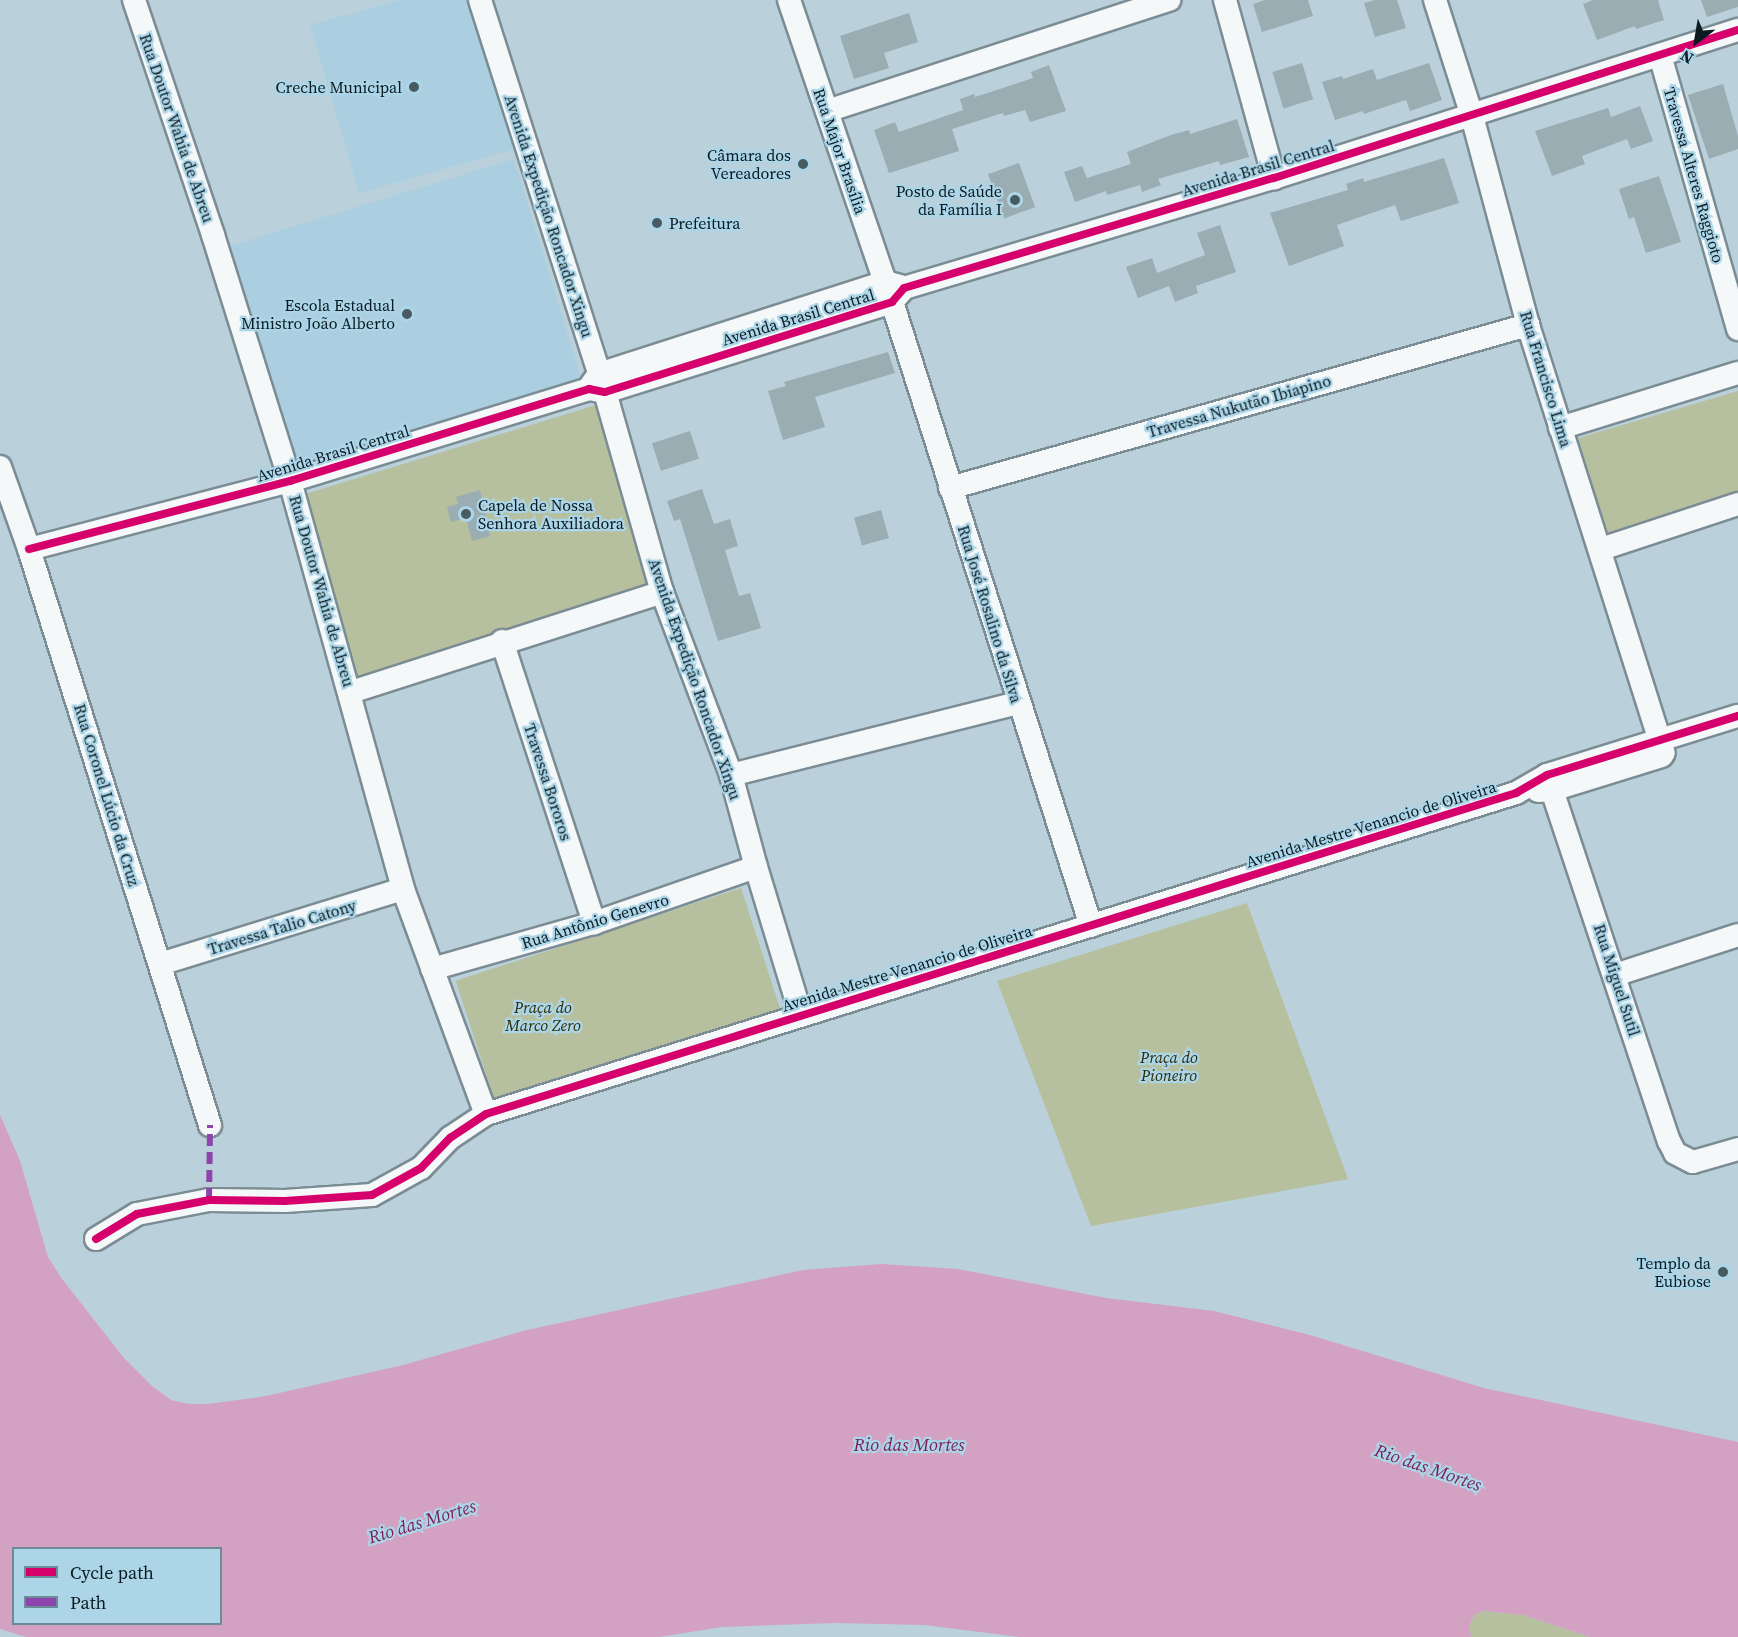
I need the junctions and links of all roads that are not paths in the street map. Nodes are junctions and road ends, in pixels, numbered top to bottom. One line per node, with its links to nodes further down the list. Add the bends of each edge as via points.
1 (134, 0): 19 (street, Rua Doutor Wahia de Abreu)
2 (480, 0): 16 (street, Avenida Expedição Roncador Xingu)
3 (789, 0): 9 (street, Rua Major Brasília)
4 (1169, 0): 9 (street)
5 (1225, 0): 11 (street)
6 (1435, 0): 10 (street, Rua Francisco Lima)
7 (1738, 30): 8 (street, Avenida Brasil Central)
8 (1660, 55): 10 (street, Avenida Brasil Central); 14 (street, Travessa Alteres Raggioto)
9 (827, 111): 12 (street, Rua Major Brasília)
10 (1472, 117): 11 (street, Avenida Brasil Central); 13 (street, Rua Francisco Lima)
11 (1274, 178): 12 (street, Avenida Brasil Central)
12 (894, 290): 16 (street, Avenida Brasil Central); 20 (street, Rua José Rosalino da Silva)
13 (1528, 325): 17 (street, Rua Francisco Lima); 20 (street, Travessa Nukutão Ibiapino)
14 (1738, 329)
15 (1738, 373): 17 (street)
16 (598, 385): 19 (street, Avenida Brasil Central); 24 (street, Avenida Expedição Roncador Xingu)
17 (1560, 428): 23 (street, Rua Francisco Lima)
18 (0, 467): 22 (street, Rua Coronel Lúcio da Cruz)
19 (290, 481): 22 (street, Avenida Brasil Central); 26 (street, Rua Doutor Wahia de Abreu)
20 (950, 488): 27 (street, Rua José Rosalino da Silva)
21 (1738, 504): 23 (street)
22 (29, 549): 38 (street, Rua Coronel Lúcio da Cruz)
23 (1600, 549): 30 (street, Rua Francisco Lima)
24 (662, 592): 25 (street); 31 (street, Avenida Expedição Roncador Xingu)
25 (502, 641): 26 (street); 35 (street, Travessa Bororos)
26 (351, 692): 34 (street, Rua Doutor Wahia de Abreu)
27 (1018, 703): 31 (street); 36 (street, Rua José Rosalino da Silva)
28 (1738, 716): 30 (street, Avenida Mestre Venancio de Oliveira)
29 (1738, 732): 30 (street, Avenida Mestre Venancio de Oliveira)
30 (1663, 747): 32 (street, Avenida Mestre Venancio de Oliveira)
31 (731, 775): 33 (street, Avenida Expedição Roncador Xingu)
32 (1549, 783): 36 (street, Avenida Mestre Venancio de Oliveira); 40 (street, Rua Miguel Sutil)
33 (756, 867): 35 (street, Rua Antônio Genevro); 41 (street, Avenida Expedição Roncador Xingu)
34 (404, 889): 38 (street, Travessa Talio Catony); 39 (street, Rua Doutor Wahia de Abreu)
35 (594, 923): 39 (street, Rua Antônio Genevro)
36 (1091, 926): 41 (street, Avenida Mestre Venancio de Oliveira)
37 (1738, 935): 40 (street)
38 (160, 964): 43 (street, Rua Coronel Lúcio da Cruz)
39 (432, 969): 42 (street, Rua Doutor Wahia de Abreu)
40 (1615, 975): 44 (street, Rua Miguel Sutil, via 1675,1153 1693,1162)
41 (801, 1014): 42 (street, Avenida Mestre Venancio de Oliveira)
42 (486, 1114): 45 (street, Avenida Mestre Venancio de Oliveira, via 450,1138 422,1168 372,1195 285,1201 209,1200 137,1215)
43 (210, 1125)
44 (1738, 1149)
45 (96, 1239)

